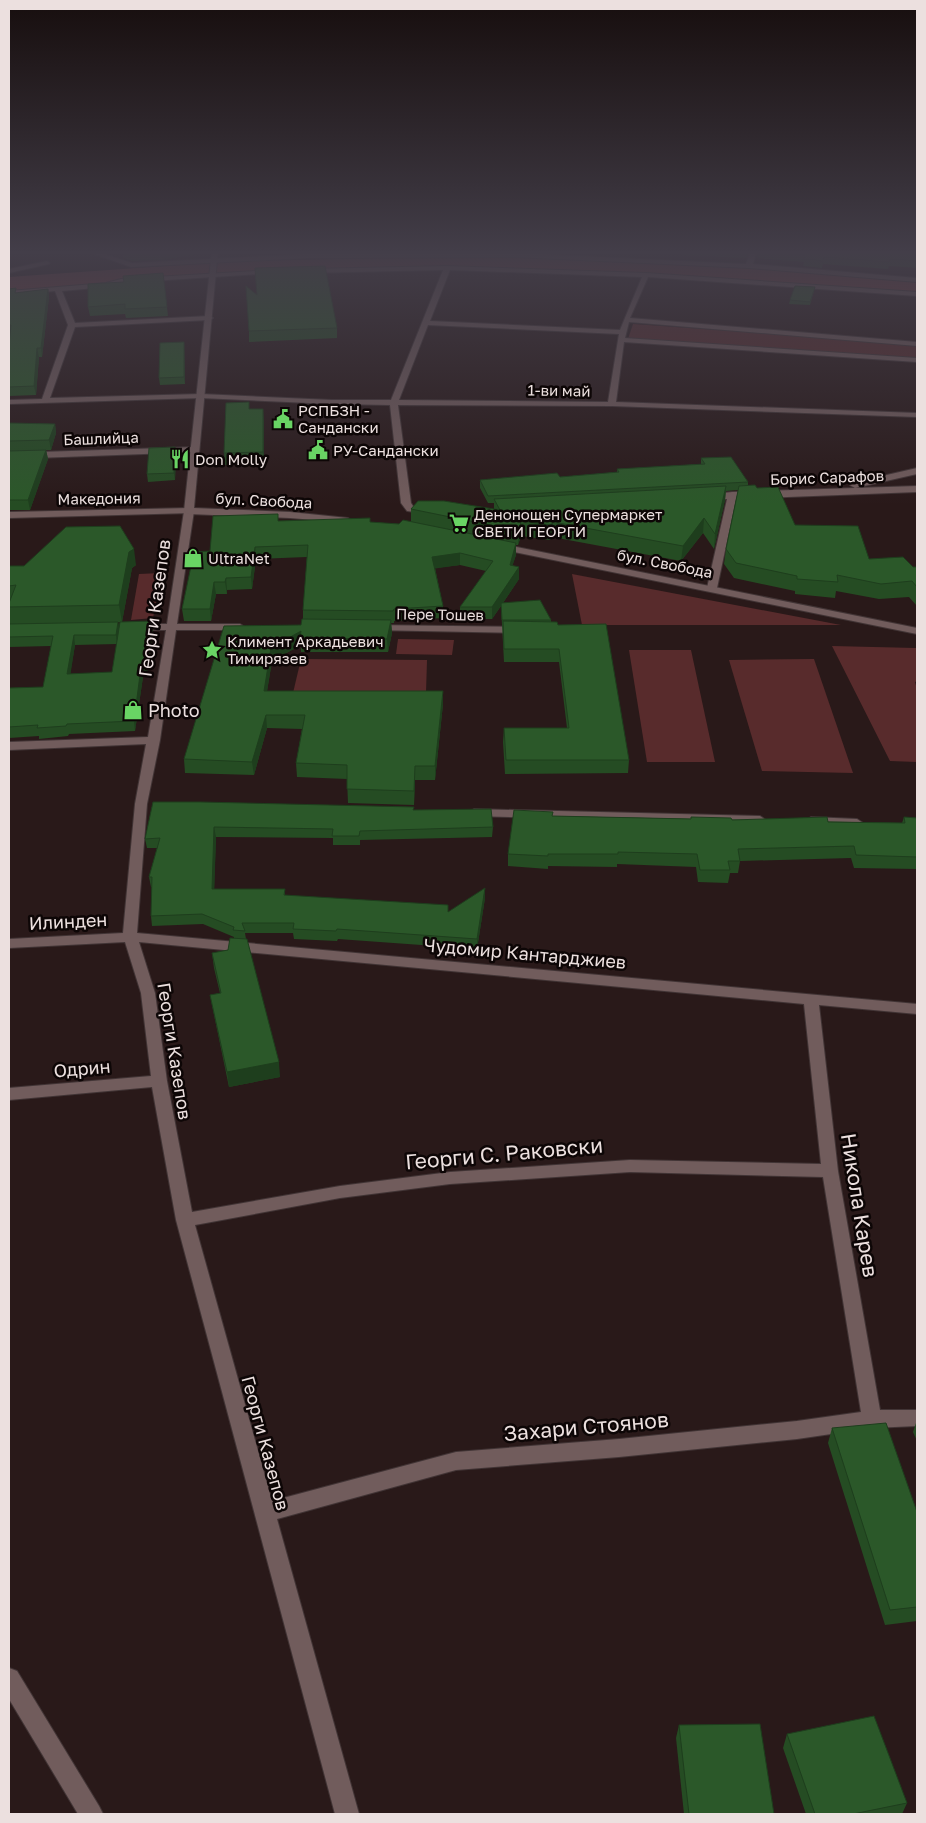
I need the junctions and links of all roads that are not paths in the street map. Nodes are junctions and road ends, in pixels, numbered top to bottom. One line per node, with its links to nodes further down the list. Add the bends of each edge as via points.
1 (68, 335): 10 (street)
2 (207, 335): 9 (street, Георги Казепов)
3 (421, 335): 12 (street)
4 (623, 335): 6 (street)
5 (809, 335): 7 (street)
6 (621, 340): 8 (street); 13 (street)
7 (917, 344)
8 (917, 360)
9 (201, 396): 10 (street, 1-ви май); 12 (street, 1-ви май); 15 (street, Георги Казепов)
10 (45, 401): 11 (street, 1-ви май)
11 (9, 402)
12 (394, 402): 13 (street, 1-ви май); 23 (street, via 406,503 410,509)
13 (612, 404): 14 (street, 1-ви май)
14 (917, 415)
15 (195, 450): 16 (street, Башлийца); 22 (street, Георги Казепов)
16 (9, 456)
17 (917, 471): 19 (street)
18 (917, 489): 19 (street, Борис Сарафов)
19 (820, 492): 20 (street, Борис Сарафов)
20 (732, 495): 21 (street, Борис Сарафов); 27 (street)
21 (693, 497)
22 (189, 511): 24 (street, Македония); 25 (street, бул. Свобода); 29 (street, Георги Казепов)
23 (439, 511)
24 (9, 515)
25 (361, 522)
26 (488, 544): 27 (street, бул. Свобода)
27 (712, 588): 33 (street, бул. Свобода)
28 (917, 624): 33 (street, бул. Свобода)
29 (172, 626): 30 (street); 31 (street); 36 (street, Георги Казепов)
30 (124, 627)
31 (252, 627)
32 (361, 628): 34 (street, Пере Тошев)
33 (895, 628): 35 (street, бул. Свобода)
34 (530, 630)
35 (917, 631)
36 (154, 740): 37 (street); 42 (street, Георги Казепов)
37 (9, 746)
38 (462, 812): 39 (street)
39 (769, 820)
40 (798, 821): 41 (street)
41 (868, 823)
42 (130, 937): 43 (street, Илинден); 44 (street, Чудомир Кантарджиев); 46 (street, Георги Казепов, via 148,993)
43 (9, 944)
44 (811, 998): 45 (street, Чудомир Кантарджиев); 48 (street, Никола Карев)
45 (917, 1009)
46 (159, 1081): 47 (street, Одрин); 49 (street, Георги Казепов)
47 (9, 1094)
48 (830, 1171): 49 (street, Георги С. Раковски, via 630,1166 450,1178 340,1192); 50 (street, Никола Карев)
49 (185, 1220): 52 (street, Георги Казепов)
50 (872, 1418): 51 (street, Захари Стоянов); 52 (street, Захари Стоянов, via 798,1430 628,1448 456,1461)
51 (917, 1418)
52 (264, 1513): 55 (street, Георги Казепов)
53 (9, 1679): 54 (street)
54 (91, 1814)
55 (347, 1814)

